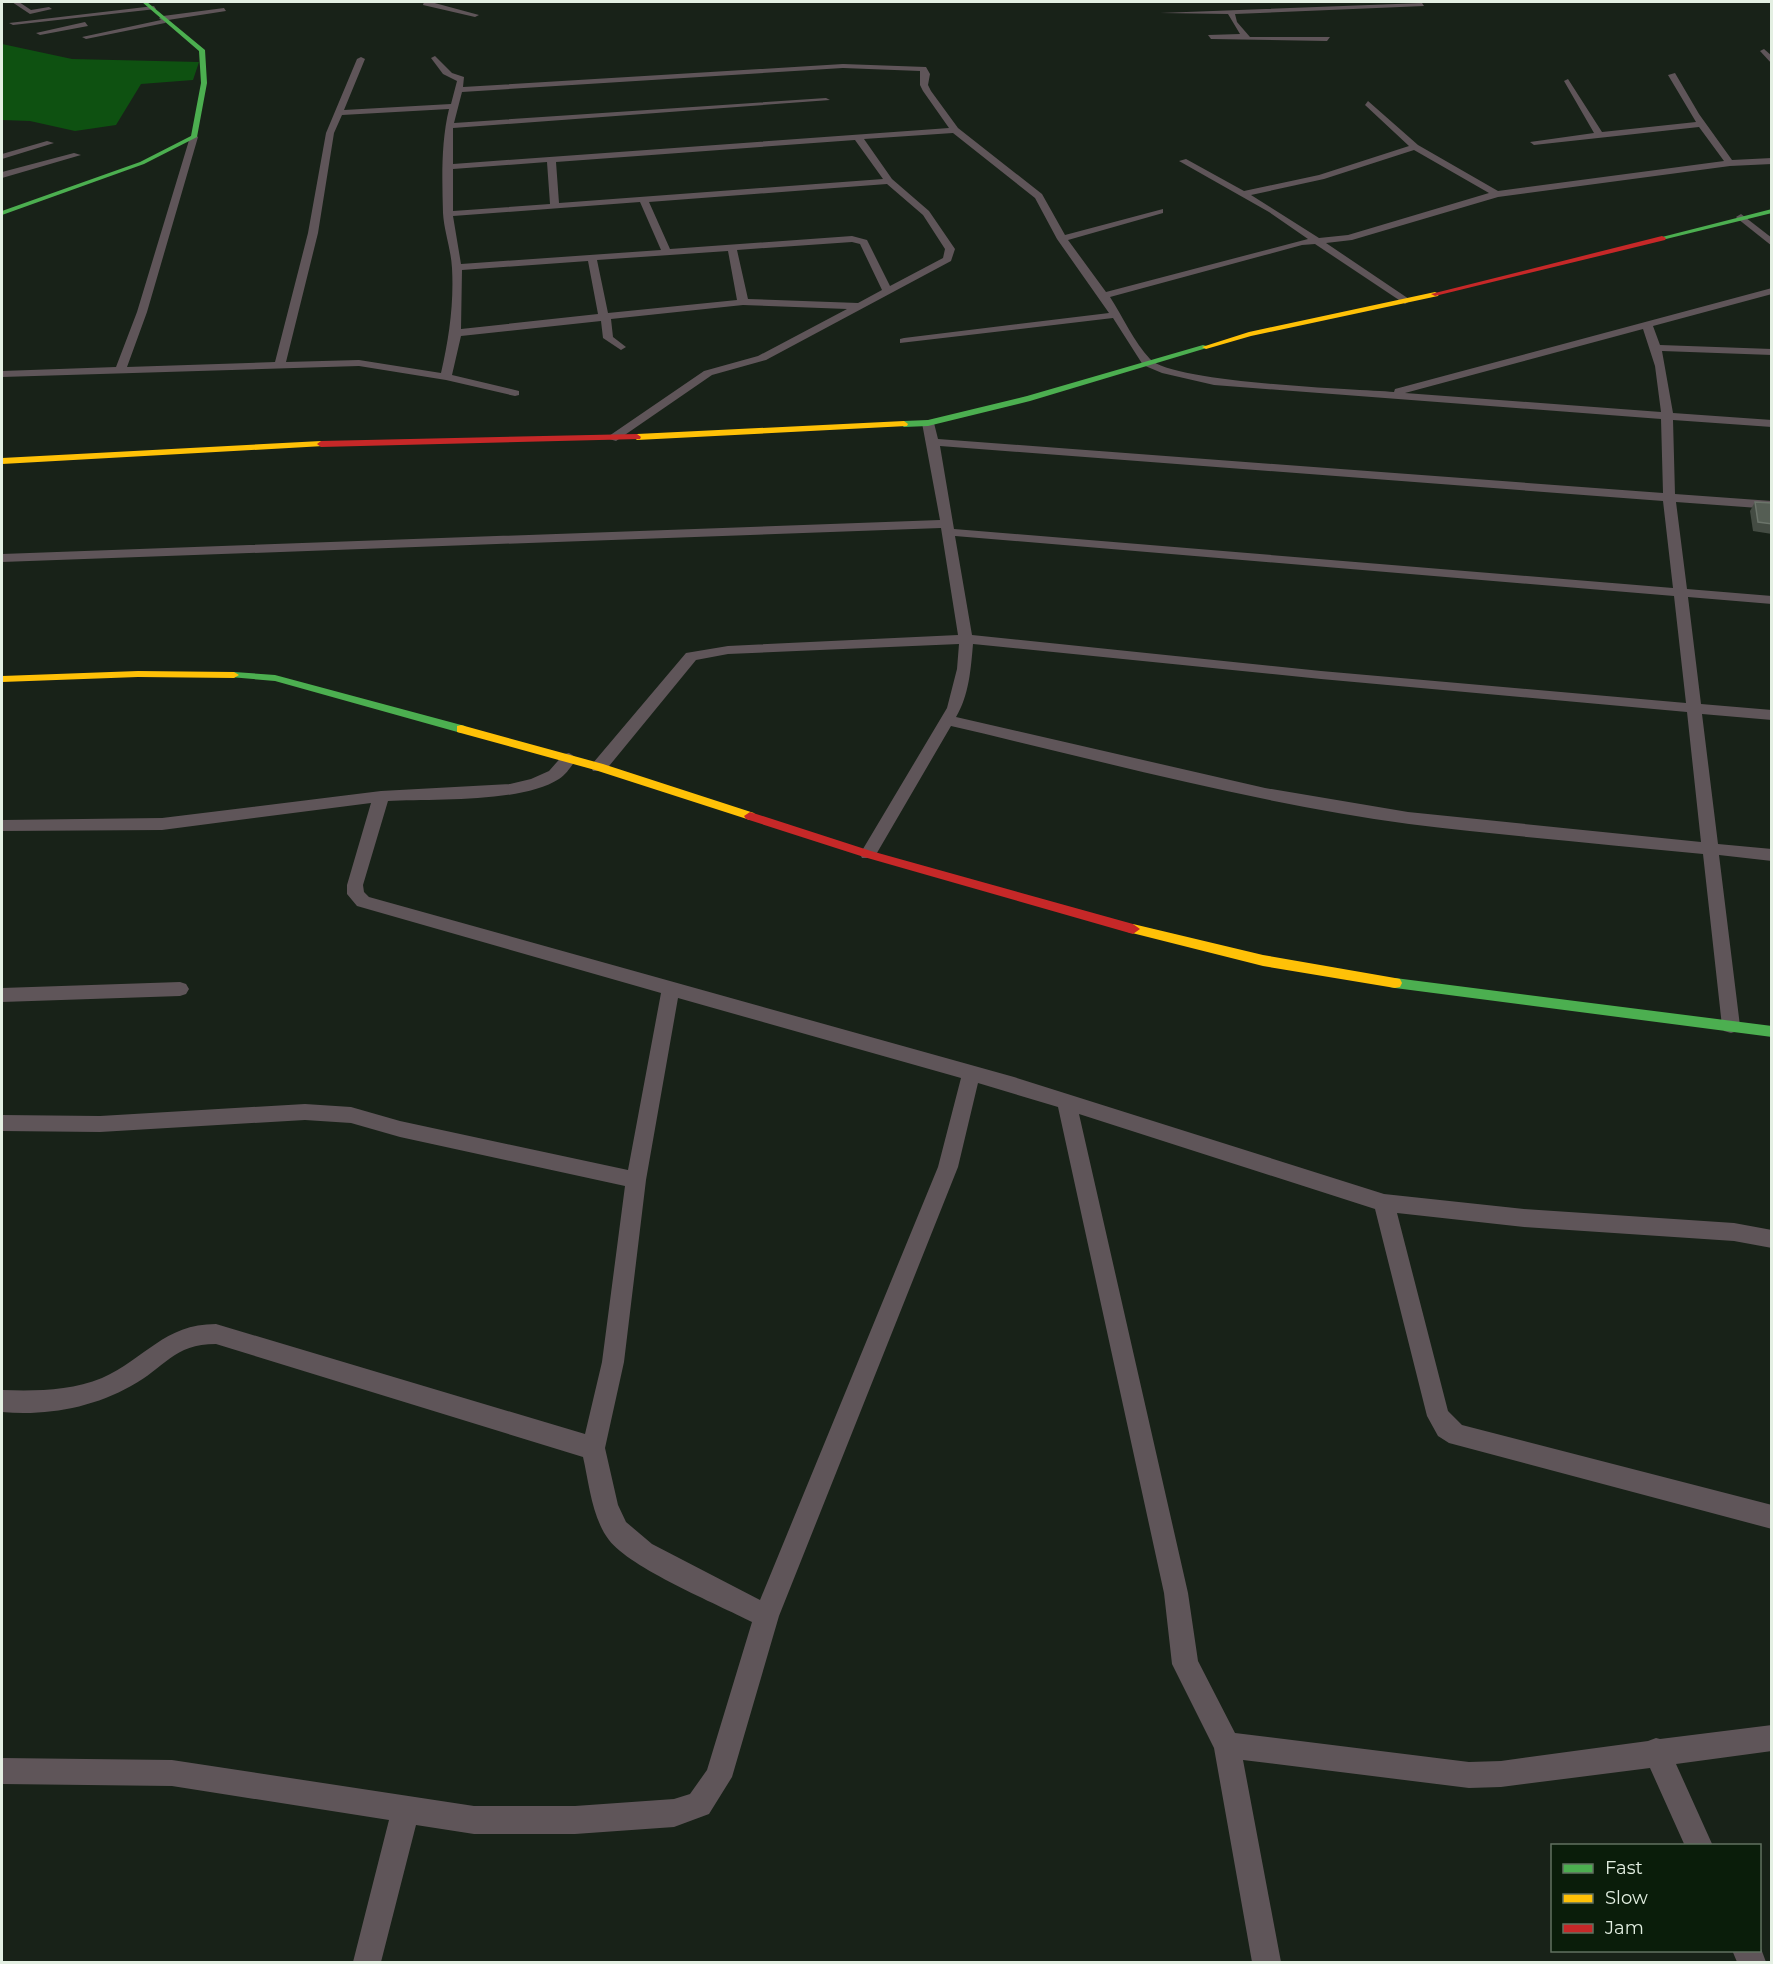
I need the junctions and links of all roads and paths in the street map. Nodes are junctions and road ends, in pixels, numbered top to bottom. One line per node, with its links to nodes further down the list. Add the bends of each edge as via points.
1 (15, 2): 8 (street)
2 (428, 2): 12 (street, via 425,4)
3 (1279, 5): 4 (street); 10 (street)
4 (1422, 5)
5 (57, 7): 8 (street)
6 (156, 9): 7 (street); 9 (street); 15 (street); 34 (street, via 200,47 205,65)
7 (224, 9)
8 (30, 12): 9 (street, via 12,19)
9 (118, 12): 13 (street, via 116,18)
10 (1231, 12): 11 (street); 14 (street)
11 (1164, 13)
12 (475, 15)
13 (40, 33)
14 (1244, 36): 16 (street); 17 (street, via 1256,40)
15 (86, 37)
16 (1211, 37)
17 (1327, 39)
18 (1764, 51): 21 (street)
19 (435, 58): 24 (street, via 453,78 461,79)
20 (361, 59): 28 (street)
21 (1772, 62)
22 (1672, 75): 29 (street)
23 (1568, 81): 32 (street)
24 (460, 90): 27 (street); 31 (street, via 715,72 843,66 917,68 926,72 927,91)
25 (826, 100): 30 (street)
26 (1368, 103): 37 (street)
27 (453, 106): 28 (street); 30 (street)
28 (339, 113): 78 (street, via 330,134 313,233)
29 (1702, 124): 32 (street); 43 (street)
30 (449, 126): 44 (street)
31 (955, 129): 33 (street); 56 (street, via 1034,190)
32 (1599, 135): 35 (street)
33 (857, 136): 40 (street); 46 (street)
34 (194, 137): 53 (street, via 142,163); 79 (street, via 142,312)
35 (1534, 142)
36 (50, 143): 39 (street)
37 (1415, 147): 47 (street, via 1321,177); 48 (street)
38 (77, 155): 45 (street)
39 (2, 158)
40 (551, 159): 44 (street); 50 (street)
41 (1184, 161): 47 (street)
42 (1772, 161): 43 (street)
43 (1730, 163): 48 (street)
44 (447, 167): 54 (street)
45 (2, 175)
46 (890, 181): 49 (street); 64 (street, via 926,213 951,253 948,259)
47 (1243, 194): 57 (street)
48 (1497, 194): 57 (street, via 1348,238)
49 (644, 200): 50 (street); 60 (street)
50 (555, 206): 54 (street)
51 (1160, 211): 56 (street)
52 (1772, 211): 55 (street)
53 (2, 213)
54 (448, 214): 62 (street)
55 (1741, 217): 58 (street); 66 (street)
56 (1062, 239): 65 (street)
57 (1320, 241): 65 (street, via 1302,242); 66 (street)
58 (1772, 243)
59 (732, 247): 60 (street); 64 (street, via 860,239); 67 (street)
60 (666, 251): 61 (street)
61 (592, 257): 62 (street); 70 (street)
62 (457, 267): 72 (street)
63 (1772, 291): 71 (street)
64 (888, 292): 68 (street)
65 (1104, 296): 69 (street)
66 (1405, 301): 77 (street, via 1249,334)
67 (743, 302): 68 (street); 70 (street)
68 (863, 306): 87 (street, via 762,358 708,373)
69 (1115, 315): 73 (street); 77 (street)
70 (604, 317): 72 (street); 74 (street, via 608,338)
71 (1647, 325): 75 (street); 83 (street)
72 (456, 333): 81 (street)
73 (904, 341)
74 (621, 346)
75 (1658, 348): 76 (street); 84 (street)
76 (1772, 352)
77 (1147, 363): 83 (street, via 1214,382); 85 (street)
78 (280, 364): 79 (street); 81 (street, via 359,363)
79 (120, 371): 80 (street)
80 (2, 375)
81 (446, 376): 82 (street)
82 (515, 393)
83 (1386, 395): 84 (street)
84 (1666, 417): 86 (street); 90 (street)
85 (928, 423): 87 (street); 88 (street)
86 (1772, 424)
87 (612, 438): 89 (street, via 283,445)
88 (933, 441): 90 (street); 92 (street)
89 (2, 461)
90 (1670, 497): 91 (street); 94 (street)
91 (1772, 505)
92 (947, 528): 93 (street); 94 (street); 96 (street)
93 (2, 558)
94 (1681, 592): 95 (street); 98 (street)
95 (1772, 600)
96 (966, 639): 98 (street); 100 (street, via 964,669); 102 (street, via 720,651 691,656)
97 (2, 679): 101 (street, via 184,672 275,678)
98 (1694, 708): 99 (street); 105 (street)
99 (1772, 715)
100 (947, 720): 105 (street, via 1265,794 1408,818); 106 (street)
101 (569, 758): 102 (street); 103 (street, via 555,775 535,784 510,789)
102 (599, 767): 106 (street)
103 (381, 796): 104 (street, via 162,824); 108 (street, via 355,885 363,902)
104 (2, 826)
105 (1712, 848): 107 (street); 111 (street)
106 (868, 854): 111 (street, via 1091,919 1282,966)
107 (1772, 855)
108 (671, 988): 113 (street); 116 (street)
109 (180, 989): 110 (street)
110 (2, 995)
111 (1731, 1026): 112 (street)
112 (1772, 1032)
113 (971, 1074): 114 (street); 122 (street, via 948,1167)
114 (1066, 1101): 117 (street); 124 (street, via 1176,1593 1185,1664)
115 (2, 1123): 116 (street, via 100,1125 305,1112 351,1115)
116 (636, 1180): 120 (street, via 613,1362)
117 (1384, 1203): 118 (street, via 1524,1218 1734,1232); 121 (street, via 1438,1416 1446,1428 1457,1435)
118 (1772, 1239)
119 (2, 1401): 120 (street, via 38,1402 85,1396 124,1379 175,1341 195,1332 216,1334)
120 (593, 1448): 122 (street, via 606,1507 617,1531 643,1553)
121 (1772, 1517)
122 (766, 1616): 127 (street, via 718,1777 699,1804 675,1813 575,1820 474,1820)
123 (1772, 1738): 125 (street)
124 (1227, 1744): 125 (street, via 1468,1775 1501,1774); 130 (street)
125 (1656, 1751): 128 (street)
126 (2, 1771): 127 (street, via 172,1773)
127 (406, 1809): 129 (street)
128 (1699, 1844)
129 (367, 1962)
130 (1266, 1962)

